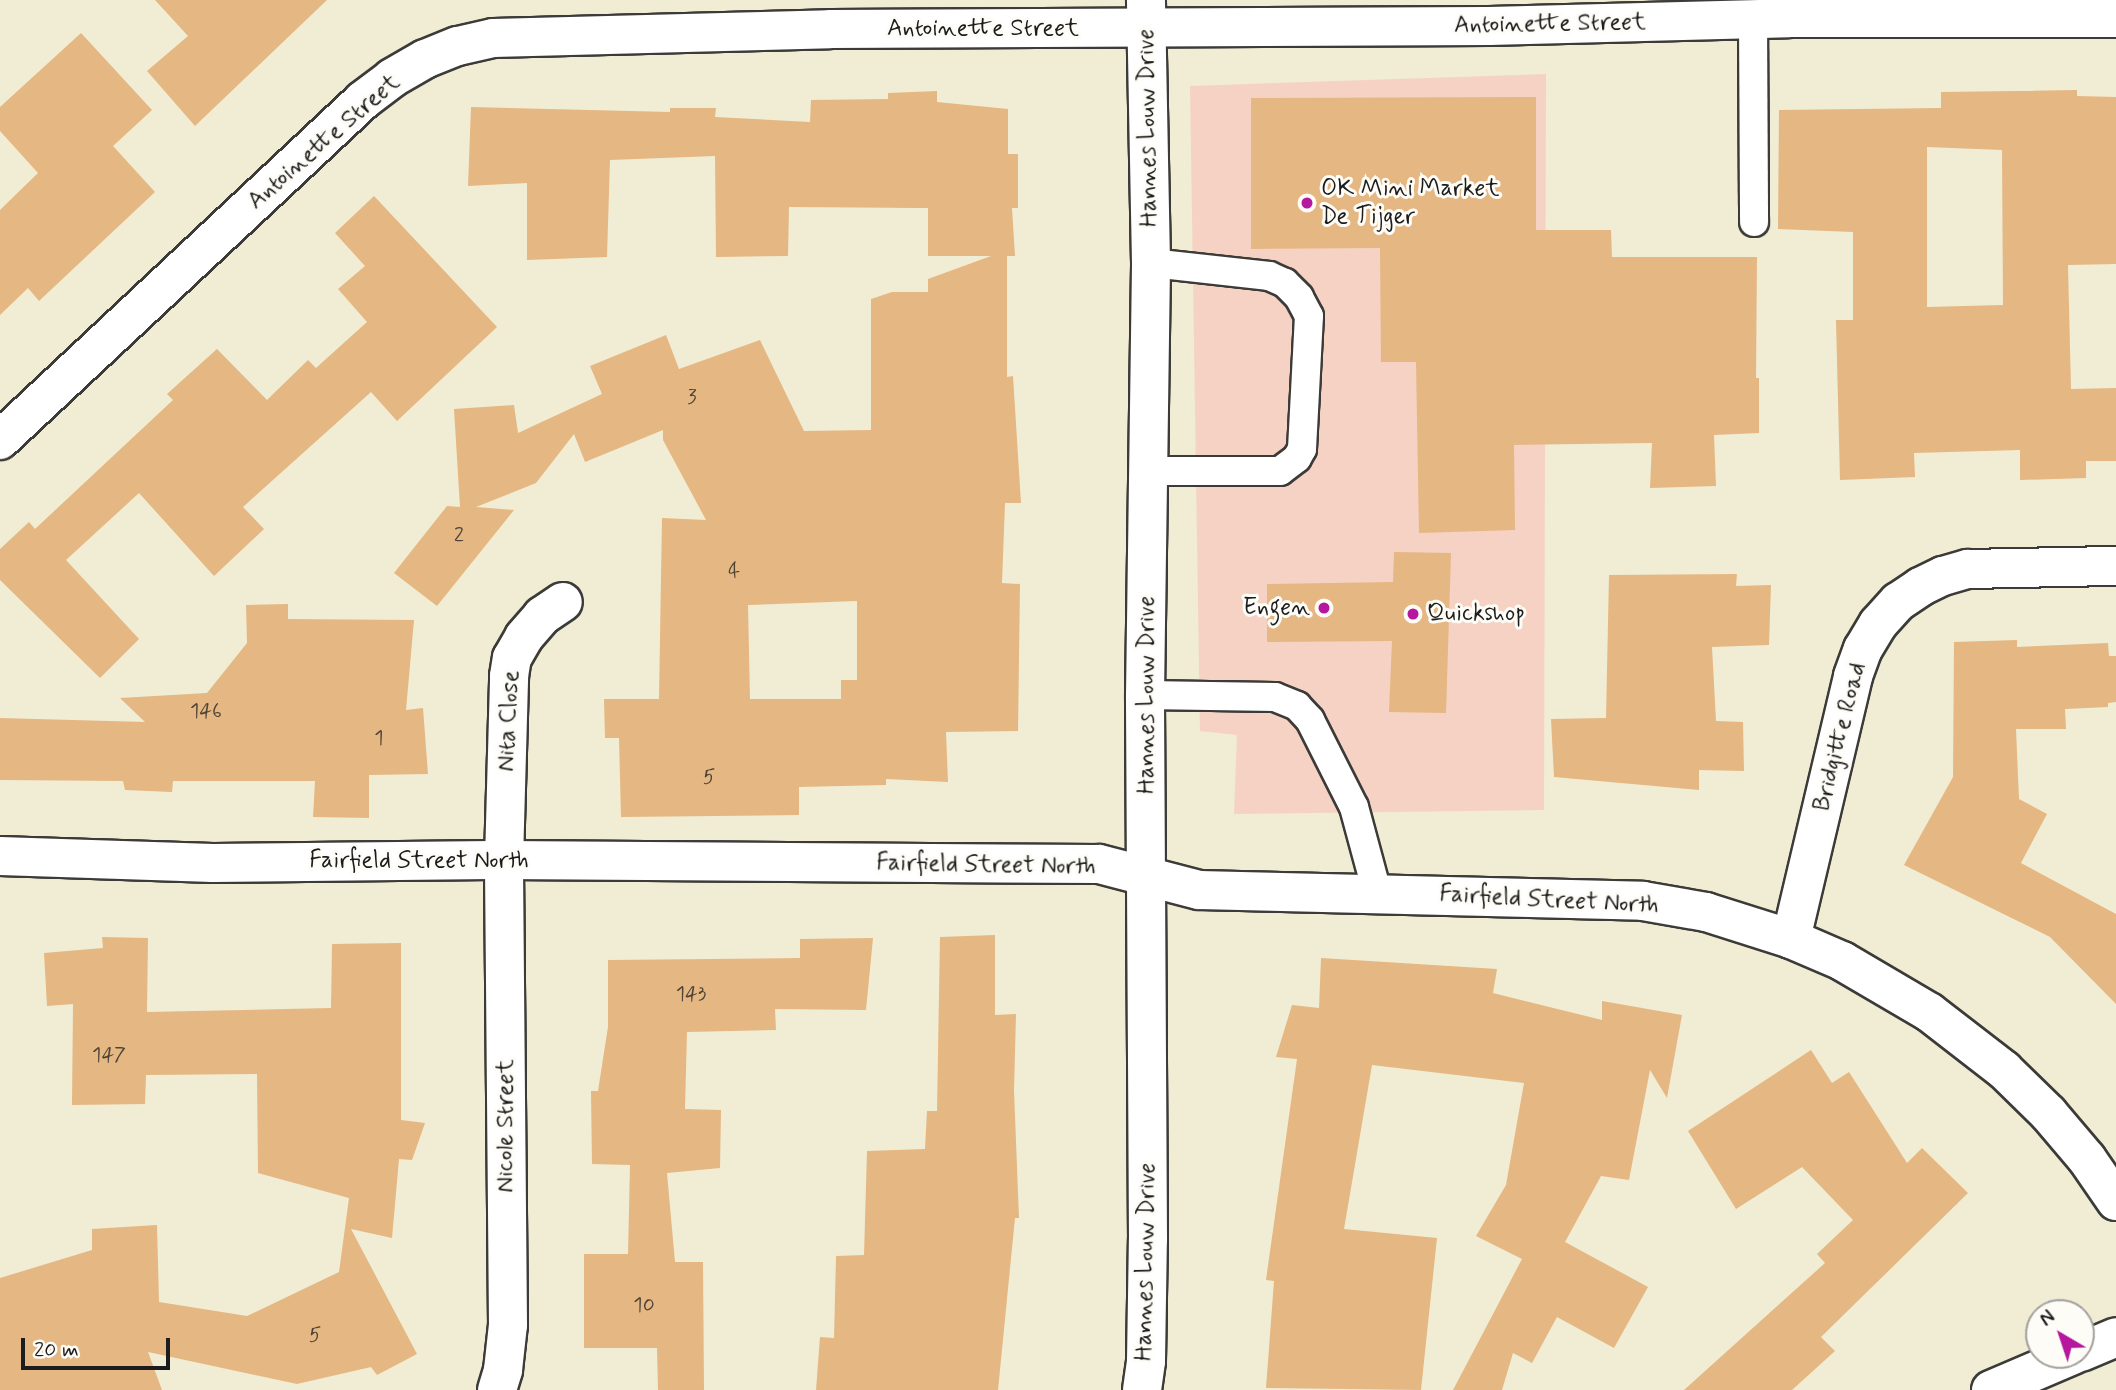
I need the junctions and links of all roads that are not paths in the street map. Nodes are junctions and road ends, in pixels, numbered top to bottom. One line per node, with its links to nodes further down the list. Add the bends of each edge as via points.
1 (1777, 12): 2 (street, Antoinette Street, via 1489,26); 3 (street, Antoinette Street); 4 (lane)
2 (1146, 14): 5 (street, Hannes Louw Drive); 6 (street, Antoinette Street, via 529,35 458,46 425,59 362,101)
3 (2116, 18)
4 (1754, 222)
5 (1151, 263): 7 (street, Hannes Louw Drive); 7 (lane, via 1269,276 1285,282 1309,316 1302,449 1290,464 1280,471)
6 (0, 440)
7 (1149, 471): 10 (street, Hannes Louw Drive)
8 (2116, 566): 15 (street, Bridgitte Road, via 1968,569 1920,587 1878,624 1853,676)
9 (563, 602): 12 (street, Nita Close, via 542,615 512,658)
10 (1145, 695): 13 (street, Hannes Louw Drive); 14 (lane, via 1275,697 1297,706 1310,720 1354,807)
11 (0, 856): 12 (street, Fairfield Street North, via 213,863)
12 (504, 860): 13 (street, Fairfield Street North, via 1099,864); 20 (street, Nicole Street, via 508,1325)
13 (1147, 876): 14 (street, Fairfield Street North, via 1199,890); 21 (street, Hannes Louw Drive, via 1148,1239)
14 (1377, 892): 15 (street, Fairfield Street North, via 1643,901 1706,912)
15 (1791, 939): 16 (street, Fairfield Street North, via 1842,961 1967,1039 2048,1113)
16 (2116, 1201)
17 (2116, 1337): 18 (street)
18 (2095, 1346)
19 (2040, 1369): 22 (street)
20 (497, 1390)
21 (1142, 1390)
22 (1991, 1390)

